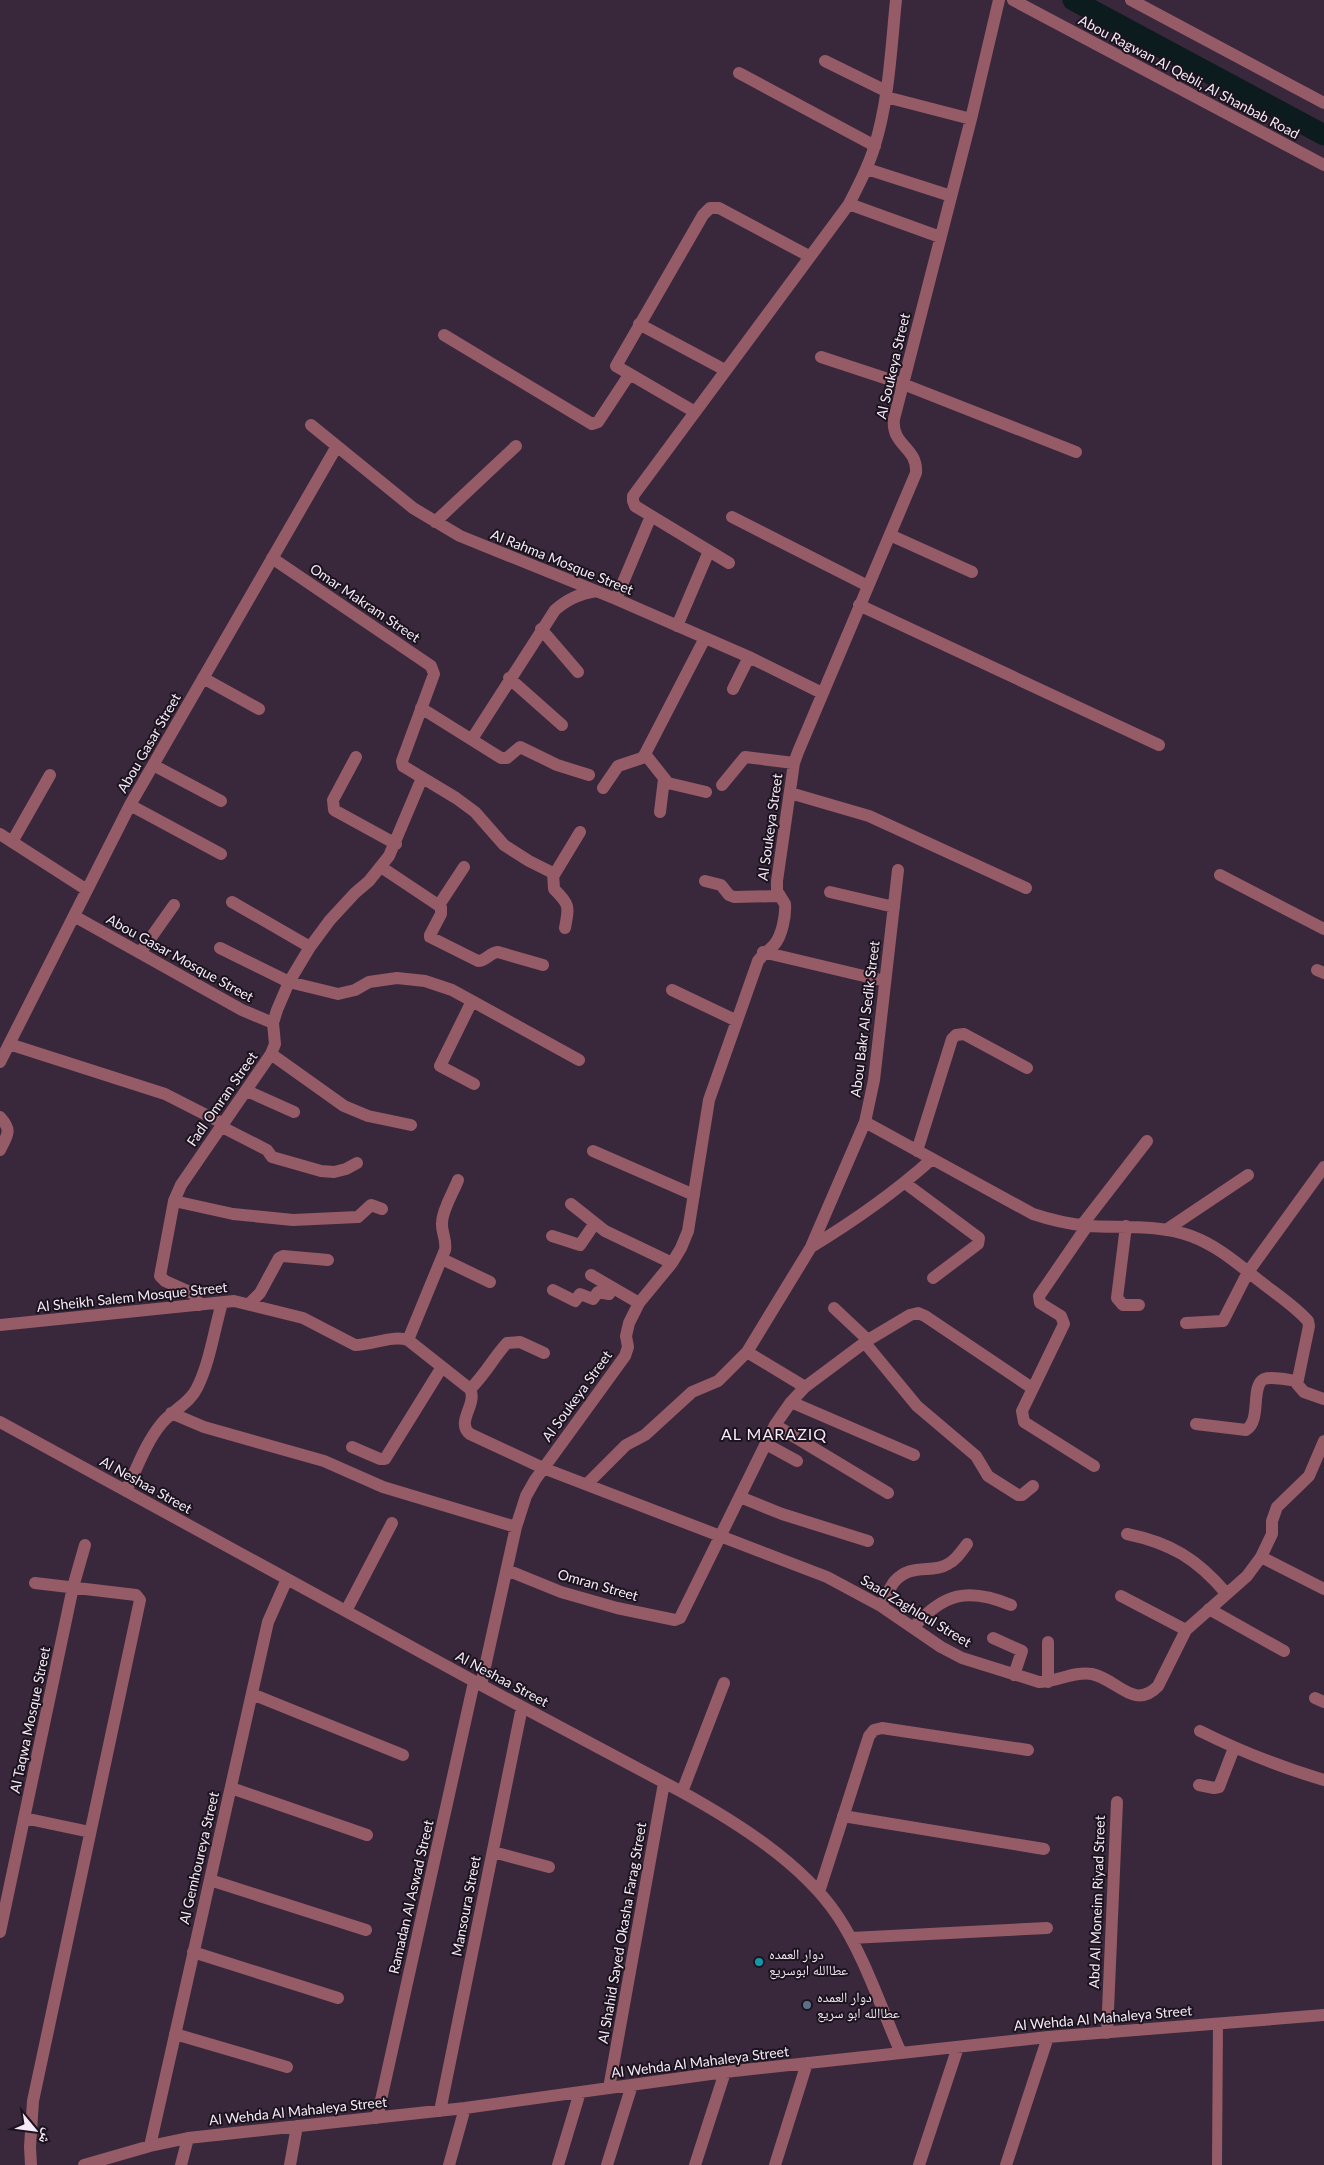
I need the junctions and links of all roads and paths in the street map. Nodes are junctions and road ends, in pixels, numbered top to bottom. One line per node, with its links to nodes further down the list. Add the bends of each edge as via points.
1 (896, 0): 7 (street)
2 (998, 0): 9 (street, Al Soukeya Street)
3 (1013, 0): 11 (street, Abou Ragwan Al Qebli, Al Shanbab Road)
4 (1131, 0): 8 (street)
5 (825, 61): 7 (street)
6 (738, 73): 10 (street)
7 (886, 94): 9 (street); 10 (street)
8 (1324, 103)
9 (971, 119): 13 (street, Al Soukeya Street)
10 (875, 146): 12 (street)
11 (1324, 165)
12 (866, 169): 13 (street); 14 (street)
13 (951, 196): 15 (street, Al Soukeya Street)
14 (849, 204): 15 (street); 16 (street)
15 (940, 237): 22 (street, Al Soukeya Street)
16 (810, 256): 17 (street, via 719,208 710,208); 20 (street)
17 (639, 324): 20 (street); 21 (street, via 616,363 617,369)
18 (444, 335): 21 (street, via 592,424 598,422)
19 (821, 357): 22 (street)
20 (725, 370): 23 (street)
21 (629, 375): 23 (street)
22 (903, 384): 27 (street); 31 (street, Al Soukeya Street, via 893,426 899,441 915,457 916,473)
23 (695, 412): 28 (street, via 633,496 632,502)
24 (311, 425): 25 (street, Al Rahma Mosque Street)
25 (337, 446): 30 (street, Al Rahma Mosque Street); 33 (street, Abou Gasar Street)
26 (516, 446): 30 (street)
27 (1076, 452)
28 (651, 516): 32 (street); 38 (street)
29 (732, 516): 36 (street)
30 (435, 522): 37 (street, Al Rahma Mosque Street, via 486,548)
31 (890, 535): 35 (street); 36 (street, Al Soukeya Street)
32 (709, 551): 34 (street); 40 (street)
33 (272, 558): 45 (street, Abou Gasar Street); 49 (street, Omar Makram Street, via 431,666 433,677)
34 (729, 563)
35 (972, 572)
36 (868, 586): 39 (street, Al Soukeya Street)
37 (596, 591): 38 (street, Al Rahma Mosque Street); 41 (street, via 566,600)
38 (616, 599): 40 (street, Al Rahma Mosque Street)
39 (860, 605): 48 (street, Al Soukeya Street); 53 (street)
40 (677, 626): 42 (street, Al Rahma Mosque Street)
41 (541, 629): 44 (street); 46 (street)
42 (705, 638): 43 (street, Al Rahma Mosque Street); 54 (street)
43 (749, 657): 47 (street); 48 (street, Al Rahma Mosque Street)
44 (578, 672)
45 (203, 678): 50 (street); 57 (street, Abou Gasar Street)
46 (510, 678): 51 (street); 52 (street)
47 (733, 689)
48 (822, 693): 56 (street, Al Soukeya Street)
49 (421, 708): 52 (street); 60 (street, via 402,764)
50 (259, 709)
51 (562, 725)
52 (472, 739): 59 (street, via 501,758 507,758 520,747 556,765)
53 (1159, 745)
54 (645, 754): 61 (street); 63 (street, via 618,766)
55 (356, 758): 72 (street, via 333,800 334,810)
56 (794, 763): 62 (street, via 745,757); 65 (street, Al Soukeya Street)
57 (153, 765): 66 (street); 67 (street, Abou Gasar Street)
58 (50, 775): 71 (street)
59 (589, 775)
60 (422, 778): 72 (street, Fadl Omran Street); 77 (street, via 475,812 504,845)
61 (664, 779): 64 (street, via 673,785); 68 (street)
62 (722, 785)
63 (603, 788)
64 (706, 792)
65 (790, 792): 80 (street, via 883,822); 83 (street, Al Soukeya Street, via 777,881)
66 (221, 801)
67 (130, 804): 73 (street); 81 (street, Abou Gasar Street)
68 (660, 812)
69 (580, 832): 77 (street)
70 (0, 834): 71 (street)
71 (12, 842): 81 (street)
72 (396, 844): 74 (street, Fadl Omran Street)
73 (221, 854)
74 (381, 867): 85 (street); 91 (street, Fadl Omran Street, via 330,920)
75 (464, 867): 85 (street)
76 (898, 870): 87 (street, Abou Bakr Al Sedik Street)
77 (554, 875): 89 (street, via 554,889 568,906)
78 (1220, 875): 90 (street)
79 (705, 881): 83 (street, via 721,885 734,897)
80 (1026, 888)
81 (87, 890): 88 (street, Abou Gasar Street)
82 (830, 892): 87 (street)
83 (780, 896): 93 (street, Al Soukeya Street, via 785,908 779,937 776,944)
84 (232, 902): 91 (street)
85 (439, 905): 95 (street, via 441,914 430,937 478,960 498,952)
86 (174, 906): 94 (street)
87 (894, 908): 96 (street, Abou Bakr Al Sedik Street)
88 (74, 916): 94 (street, Abou Gasar Mosque Street); 102 (street, Abou Gasar Street)
89 (565, 928)
90 (1324, 929)
91 (310, 947): 97 (street, Fadl Omran Street)
92 (220, 948): 97 (street)
93 (764, 952): 96 (street); 100 (street, Al Soukeya Street)
94 (140, 953): 101 (street, Abou Gasar Mosque Street, via 242,1010)
95 (543, 965)
96 (885, 981): 111 (street, Abou Bakr Al Sedik Street, via 874,1080)
97 (289, 982): 99 (street, via 338,994 369,982 397,978 425,981); 101 (street, Fadl Omran Street)
98 (672, 990): 100 (street)
99 (472, 1001): 104 (street); 107 (street, via 440,1066)
100 (736, 1021): 124 (street, Al Soukeya Street, via 709,1100)
101 (274, 1022): 103 (street, Fadl Omran Street, via 275,1044)
102 (9, 1044): 105 (street, Abou Gasar Street); 113 (street, via 165,1094)
103 (271, 1054): 108 (street, Fadl Omran Street); 112 (street, via 344,1106 368,1116)
104 (579, 1060)
105 (0, 1062)
106 (1027, 1068): 117 (street, via 964,1034 956,1035 952,1039)
107 (474, 1084)
108 (247, 1091): 109 (street); 113 (street, Fadl Omran Street)
109 (294, 1112)
110 (0, 1117): 115 (street, via 9,1131)
111 (865, 1122): 117 (street); 133 (street, Abou Bakr Al Sedik Street)
112 (411, 1125)
113 (223, 1126): 119 (street, via 267,1150 272,1157 321,1171 334,1172); 125 (street, Fadl Omran Street, via 181,1185)
114 (1147, 1141): 129 (street)
115 (0, 1150)
116 (593, 1151): 124 (street)
117 (918, 1151): 118 (street)
118 (932, 1159): 123 (street); 129 (street, via 1033,1214)
119 (358, 1163)
120 (1322, 1174): 137 (street)
121 (1248, 1175): 131 (street)
122 (458, 1180): 134 (street, via 443,1217 446,1245)
123 (905, 1183): 133 (street, via 860,1217); 139 (street, via 980,1238 978,1244)
124 (694, 1195): 136 (street, Al Soukeya Street, via 688,1231)
125 (174, 1201): 127 (street, via 233,1214 294,1220 358,1217 371,1204); 146 (street, Fadl Omran Street, via 160,1276 194,1294)
126 (571, 1204): 128 (street)
127 (382, 1209)
128 (595, 1223): 132 (street, via 580,1245); 136 (street)
129 (1085, 1225): 130 (street); 158 (street, via 1039,1296 1042,1305 1061,1316 1064,1324)
130 (1126, 1226): 131 (street); 147 (street, via 1117,1298 1123,1305)
131 (1166, 1230): 137 (street, via 1210,1244)
132 (552, 1236)
133 (810, 1247): 153 (street, Abou Bakr Al Sedik Street)
134 (442, 1258): 140 (street); 151 (street)
135 (328, 1260): 145 (street, via 279,1258)
136 (672, 1264): 144 (street, Al Soukeya Street)
137 (1248, 1272): 149 (street, via 1223,1321); 156 (street, via 1308,1321)
138 (591, 1276): 141 (street)
139 (933, 1278)
140 (490, 1282)
141 (612, 1288): 142 (street, via 609,1294 598,1292 593,1299 580,1294 575,1301); 144 (street)
142 (553, 1290)
143 (222, 1303): 145 (street, Al Sheikh Salem Mosque Street); 146 (street, Al Sheikh Salem Mosque Street); 162 (street, via 197,1389 188,1402)
144 (639, 1303): 172 (street, Al Soukeya Street, via 629,1323 625,1356)
145 (250, 1304): 151 (street, Al Sheikh Salem Mosque Street, via 303,1318 355,1345)
146 (199, 1305): 150 (street, Al Sheikh Salem Mosque Street)
147 (1139, 1305)
148 (834, 1308): 152 (street)
149 (1186, 1323)
150 (0, 1325)
151 (408, 1340): 155 (street)
152 (867, 1341): 157 (street); 158 (street, via 910,1315 918,1314); 174 (street, via 917,1406 976,1456 988,1476 1018,1495)
153 (747, 1352): 157 (street); 173 (street, Abou Bakr Al Sedik Street, via 718,1382 692,1392 645,1435 626,1445)
154 (544, 1353): 159 (street, via 520,1342 506,1343)
155 (442, 1367): 159 (street); 168 (street, via 385,1459)
156 (1296, 1381): 160 (street, via 1304,1392); 163 (street, via 1268,1378 1262,1382 1258,1388 1253,1422 1246,1430)
157 (805, 1387): 161 (street)
158 (1032, 1388): 171 (street, via 1023,1405 1024,1422)
159 (470, 1389): 172 (street, via 472,1400 464,1423 467,1432)
160 (1324, 1398)
161 (791, 1402): 164 (street); 169 (street)
162 (171, 1413): 175 (street, via 153,1436); 179 (street, via 204,1427 324,1461 383,1487)
163 (1196, 1424)
164 (775, 1425): 167 (street); 176 (street)
165 (2, 1427): 175 (street, Al Neshaa Street)
166 (1324, 1441): 185 (street, Saad Zaghloul Street, via 1309,1476 1277,1507 1272,1534)
167 (766, 1444): 170 (street); 177 (street)
168 (352, 1447)
169 (914, 1455)
170 (798, 1461)
171 (1094, 1466)
172 (543, 1468): 173 (street, Saad Zaghloul Street); 179 (street, Al Soukeya Street, via 526,1496)
173 (587, 1484): 181 (street, Saad Zaghloul Street)
174 (1033, 1486)
175 (126, 1491): 187 (street, Al Neshaa Street)
176 (888, 1494)
177 (740, 1497): 181 (street); 182 (street)
178 (392, 1523): 196 (street)
179 (516, 1527): 186 (street, Al Soukeya Street)
180 (1127, 1534): 191 (street, via 1173,1547 1211,1575)
181 (721, 1537): 186 (street, Omran Street, via 682,1616 675,1620 561,1592); 194 (street, Saad Zaghloul Street, via 827,1577)
182 (868, 1541)
183 (967, 1544): 194 (street, via 947,1565 904,1574 895,1582)
184 (85, 1546): 189 (street, Al Taqwa Mosque Street)
185 (1261, 1556): 190 (street); 191 (street, Saad Zaghloul Street, via 1247,1576)
186 (506, 1570): 205 (street, Al Soukeya Street)
187 (287, 1579): 196 (street, Al Neshaa Street); 206 (street, Al Gemhoureya Street, via 268,1622)
188 (35, 1583): 189 (street)
189 (73, 1587): 219 (street, Al Taqwa Mosque Street); 220 (street, via 136,1594 140,1598)
190 (1324, 1589)
191 (1226, 1593): 195 (street, Saad Zaghloul Street)
192 (1121, 1596): 198 (street)
193 (1011, 1605): 197 (street, via 990,1596 968,1594 946,1599 927,1611)
194 (881, 1606): 197 (street, Saad Zaghloul Street)
195 (1209, 1609): 198 (street, Saad Zaghloul Street); 201 (street)
196 (346, 1611): 205 (street, Al Neshaa Street)
197 (913, 1628): 202 (street, Saad Zaghloul Street, via 962,1658)
198 (1186, 1630): 203 (street, Saad Zaghloul Street, via 1158,1686 1146,1695 1132,1695 1092,1674 1073,1674)
199 (993, 1638): 202 (street, via 1022,1650)
200 (1048, 1642): 203 (street)
201 (1284, 1651)
202 (1014, 1675): 203 (street, Saad Zaghloul Street)
203 (1048, 1682)
204 (724, 1683): 216 (street)
205 (478, 1684): 207 (street, Al Neshaa Street); 248 (street, Ramadan Al Aswad Street)
206 (252, 1694): 211 (street); 215 (street, Al Gemhoureya Street)
207 (522, 1707): 213 (street, Al Neshaa Street); 223 (street, Mansoura Street)
208 (1200, 1731): 209 (street)
209 (1234, 1748): 212 (street, via 1282,1768); 214 (street, via 1219,1787)
210 (1028, 1750): 218 (street, via 878,1729 869,1736)
211 (403, 1755)
212 (1324, 1780)
213 (664, 1783): 216 (street, Al Neshaa Street); 244 (street, Al Shahid Sayed Okasha Farag Street)
214 (1199, 1785)
215 (230, 1788): 221 (street); 225 (street, Al Gemhoureya Street)
216 (682, 1792): 226 (street, Al Neshaa Street, via 751,1835)
217 (1116, 1802): 235 (street, Abd Al Moneim Riyad Street)
218 (843, 1816): 222 (street); 226 (street)
219 (24, 1818): 220 (street); 229 (street, Al Taqwa Mosque Street)
220 (90, 1832): 252 (street, via 33,2101)
221 (367, 1835)
222 (1044, 1849)
223 (493, 1852): 224 (street); 247 (street, Mansoura Street)
224 (549, 1867)
225 (210, 1880): 228 (street); 231 (street, Al Gemhoureya Street)
226 (818, 1892): 230 (street, Al Neshaa Street)
227 (1047, 1928): 230 (street)
228 (366, 1930)
229 (0, 1932)
230 (851, 1938): 239 (street, Al Neshaa Street)
231 (193, 1952): 232 (street); 236 (street, Al Gemhoureya Street)
232 (338, 1998)
233 (1324, 2015): 234 (street, Al Wehda Al Mahaleya Street)
234 (1218, 2024): 235 (street, Al Wehda Al Mahaleya Street); 263 (lane)
235 (1107, 2032): 237 (street, Al Wehda Al Mahaleya Street)
236 (175, 2034): 241 (street); 251 (street, Al Gemhoureya Street)
237 (1048, 2037): 238 (street, Al Wehda Al Mahaleya Street); 262 (street)
238 (958, 2047): 239 (street, Al Wehda Al Mahaleya Street); 261 (street)
239 (901, 2053): 240 (street, Al Wehda Al Mahaleya Street)
240 (807, 2063): 242 (street, Al Wehda Al Mahaleya Street); 260 (street)
241 (287, 2066)
242 (725, 2072): 243 (street, Al Wehda Al Mahaleya Street); 259 (street)
243 (632, 2085): 244 (street, Al Wehda Al Mahaleya Street); 258 (street)
244 (609, 2088): 245 (street, Al Wehda Al Mahaleya Street)
245 (580, 2092): 246 (street, Al Wehda Al Mahaleya Street); 257 (street)
246 (465, 2108): 247 (street, Al Wehda Al Mahaleya Street); 256 (street)
247 (440, 2111): 248 (street, Al Wehda Al Mahaleya Street)
248 (377, 2118): 249 (street, Al Wehda Al Mahaleya Street)
249 (297, 2126): 250 (street, Al Wehda Al Mahaleya Street); 255 (street)
250 (188, 2138): 251 (street, Al Wehda Al Mahaleya Street); 254 (street)
251 (150, 2146): 253 (street, Al Wehda Al Mahaleya Street)
252 (31, 2165)
253 (84, 2165)
254 (181, 2165)
255 (290, 2165)
256 (449, 2165)
257 (558, 2165)
258 (607, 2165)
259 (695, 2165)
260 (775, 2165)
261 (919, 2165)
262 (1006, 2165)
263 (1218, 2165)

